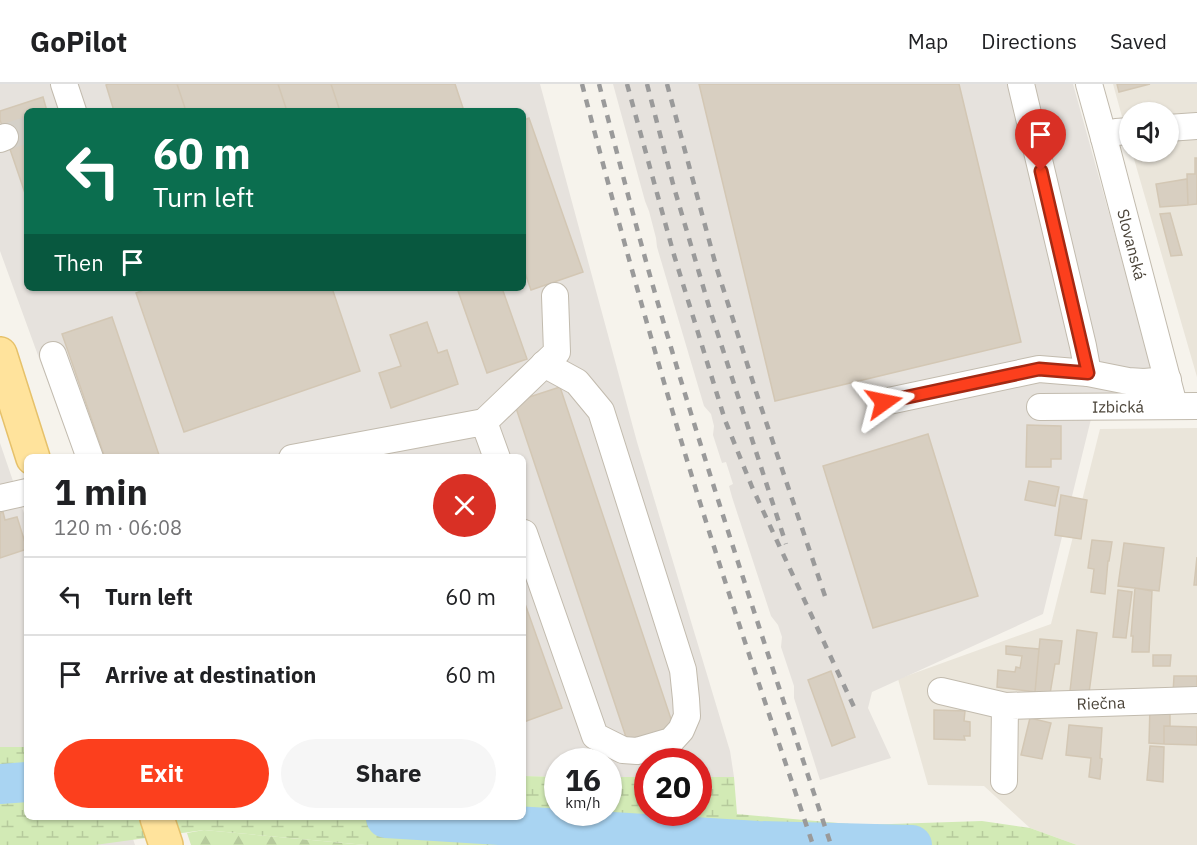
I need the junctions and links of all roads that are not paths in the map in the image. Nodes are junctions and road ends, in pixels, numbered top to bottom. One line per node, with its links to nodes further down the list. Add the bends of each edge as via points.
1 (64, 84): 4 (street)
2 (1021, 84): 13 (street)
3 (1089, 84): 8 (street, Slovanská)
4 (72, 108)
5 (1197, 126): 6 (street)
6 (1179, 127)
7 (1119, 132): 8 (street)
8 (1104, 138): 14 (street, Slovanská)
9 (555, 296): 12 (street, via 556,352)
10 (0, 354): 19 (main road)
11 (53, 355): 20 (street)
12 (544, 364): 18 (street); 25 (street, via 577,382 601,411 683,670 687,716 671,741 637,751 623,750 595,736)
13 (1088, 373): 14 (street, via 1128,381); 15 (street, via 1039,369)
14 (1167, 380): 17 (street, Slovanská)
15 (884, 402)
16 (1040, 406): 17 (street, Izbická)
17 (1186, 406)
18 (484, 422): 21 (street); 22 (street)
19 (32, 454)
20 (89, 454)
21 (327, 454)
22 (496, 454)
23 (24, 493): 24 (street)
24 (0, 498)
25 (526, 540)
26 (941, 691): 28 (street, Riečna)
27 (1197, 700): 28 (street, Riečna)
28 (1005, 706): 29 (street)
29 (1004, 781)
30 (158, 820): 31 (main road)
31 (166, 845)

